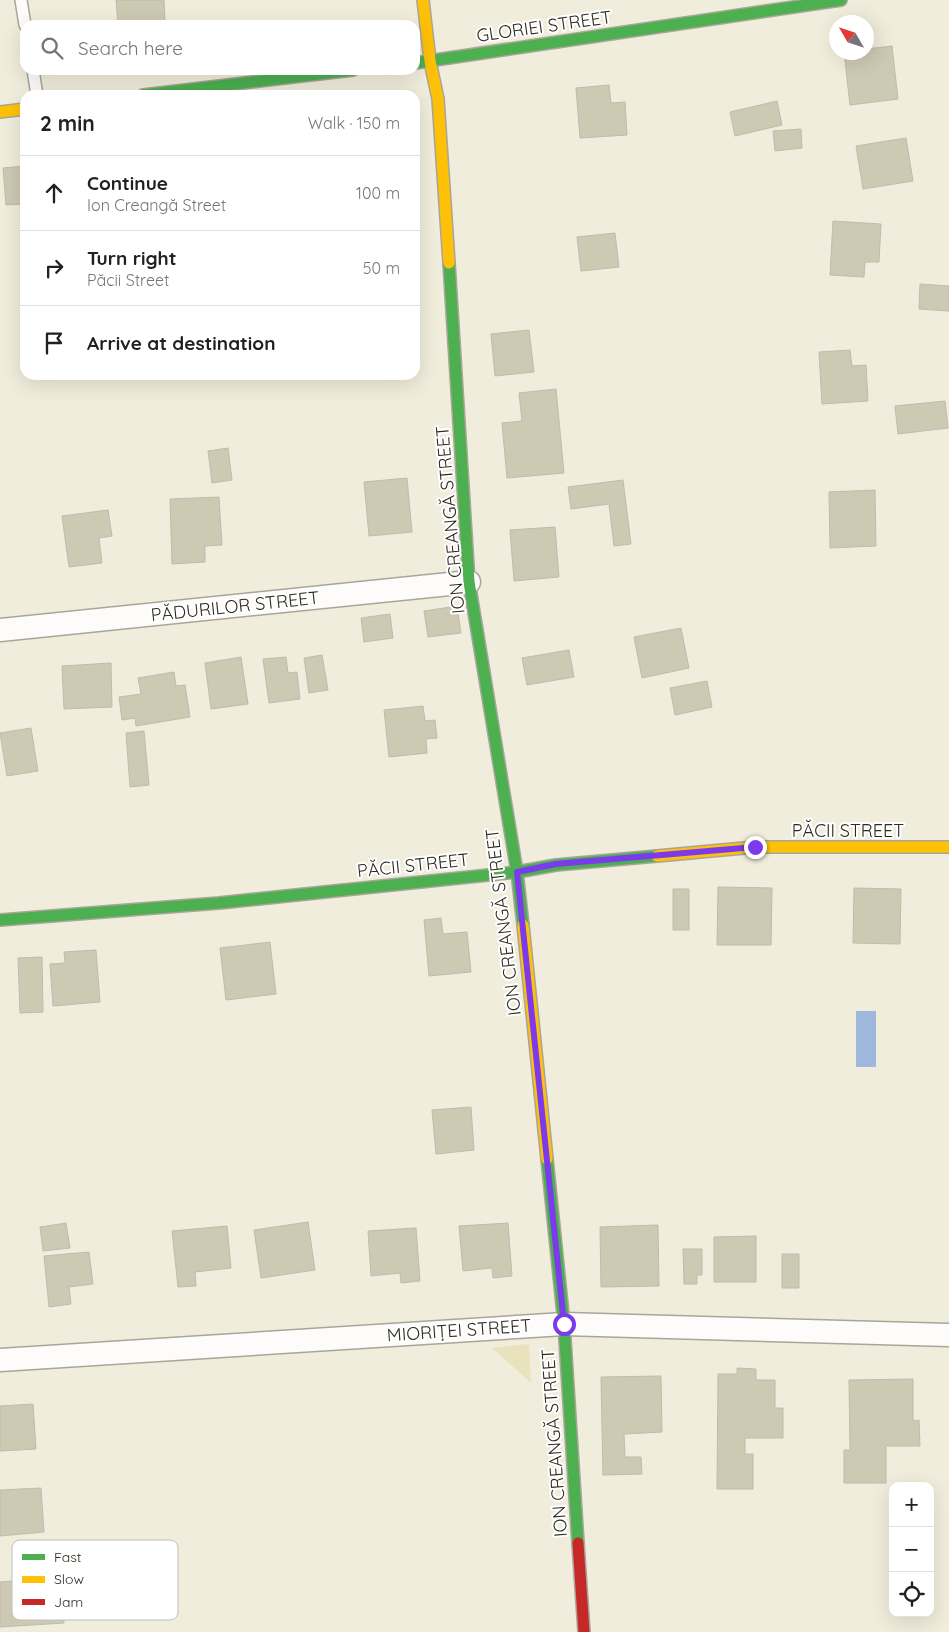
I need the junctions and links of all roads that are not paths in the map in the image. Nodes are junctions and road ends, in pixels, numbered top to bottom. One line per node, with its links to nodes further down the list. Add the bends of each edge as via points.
1 (21, 0): 4 (lane)
2 (423, 0): 5 (street)
3 (841, 0): 5 (street, GLORIEI STREET)
4 (24, 20)
5 (430, 61): 6 (street, GLORIEI STREET); 13 (street, ION CREANGĂ STREET, via 438,99)
6 (420, 62)
7 (34, 75): 9 (lane)
8 (311, 75): 10 (street)
9 (36, 90)
10 (185, 90)
11 (20, 110): 12 (street)
12 (0, 112)
13 (470, 582): 14 (street, PĂDURILOR STREET); 16 (street, ION CREANGĂ STREET)
14 (0, 630)
15 (949, 847): 16 (street, PĂCII STREET, via 755,847 556,864)
16 (517, 872): 17 (street, PĂCII STREET, via 219,903); 18 (street, ION CREANGĂ STREET)
17 (0, 920)
18 (564, 1324): 19 (street, MIORIȚEI STREET); 20 (street, MIORIȚEI STREET); 21 (street, ION CREANGĂ STREET)
19 (949, 1334)
20 (0, 1360)
21 (584, 1632)

